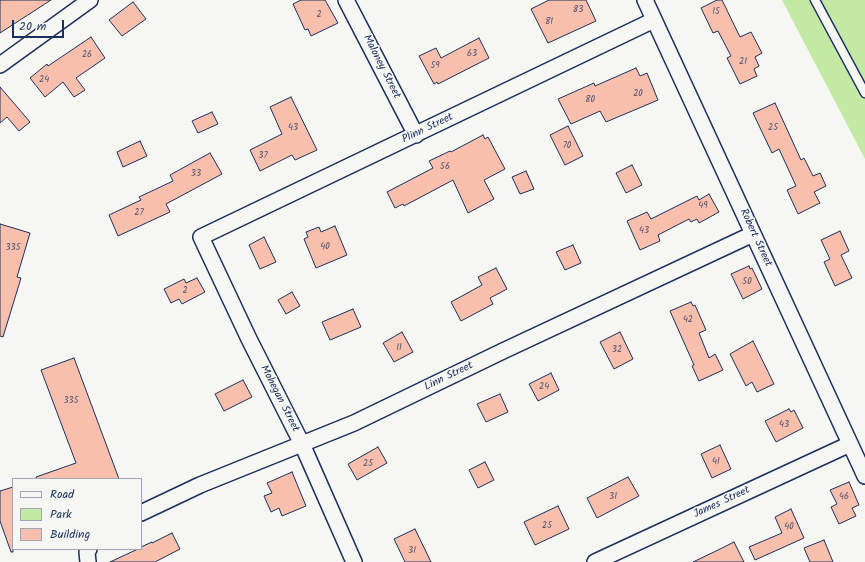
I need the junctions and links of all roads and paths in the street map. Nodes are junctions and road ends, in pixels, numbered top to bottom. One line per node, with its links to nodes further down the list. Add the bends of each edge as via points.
1 (90, 0): 5 (street)
2 (346, 0): 9 (street, Maloney Street)
3 (645, 0): 6 (street, Robert Street)
4 (815, 0): 8 (lane)
5 (73, 5): 7 (street)
6 (654, 20): 9 (street, Plinn Street); 10 (street, Robert Street)
7 (0, 65)
8 (865, 93)
9 (416, 135): 11 (street, Plinn Street)
10 (752, 234): 12 (street, Linn Street, via 354,423); 13 (street, Robert Street)
11 (201, 237): 12 (street, Mohegan Street)
12 (302, 444): 15 (street, Linn Street, via 200,485); 18 (street, Mohegan Street)
13 (850, 444): 14 (street, Robert Street); 19 (street, James Street)
14 (865, 476)
15 (142, 513)
16 (88, 550): 17 (street)
17 (88, 562)
18 (354, 562)
19 (595, 562)

